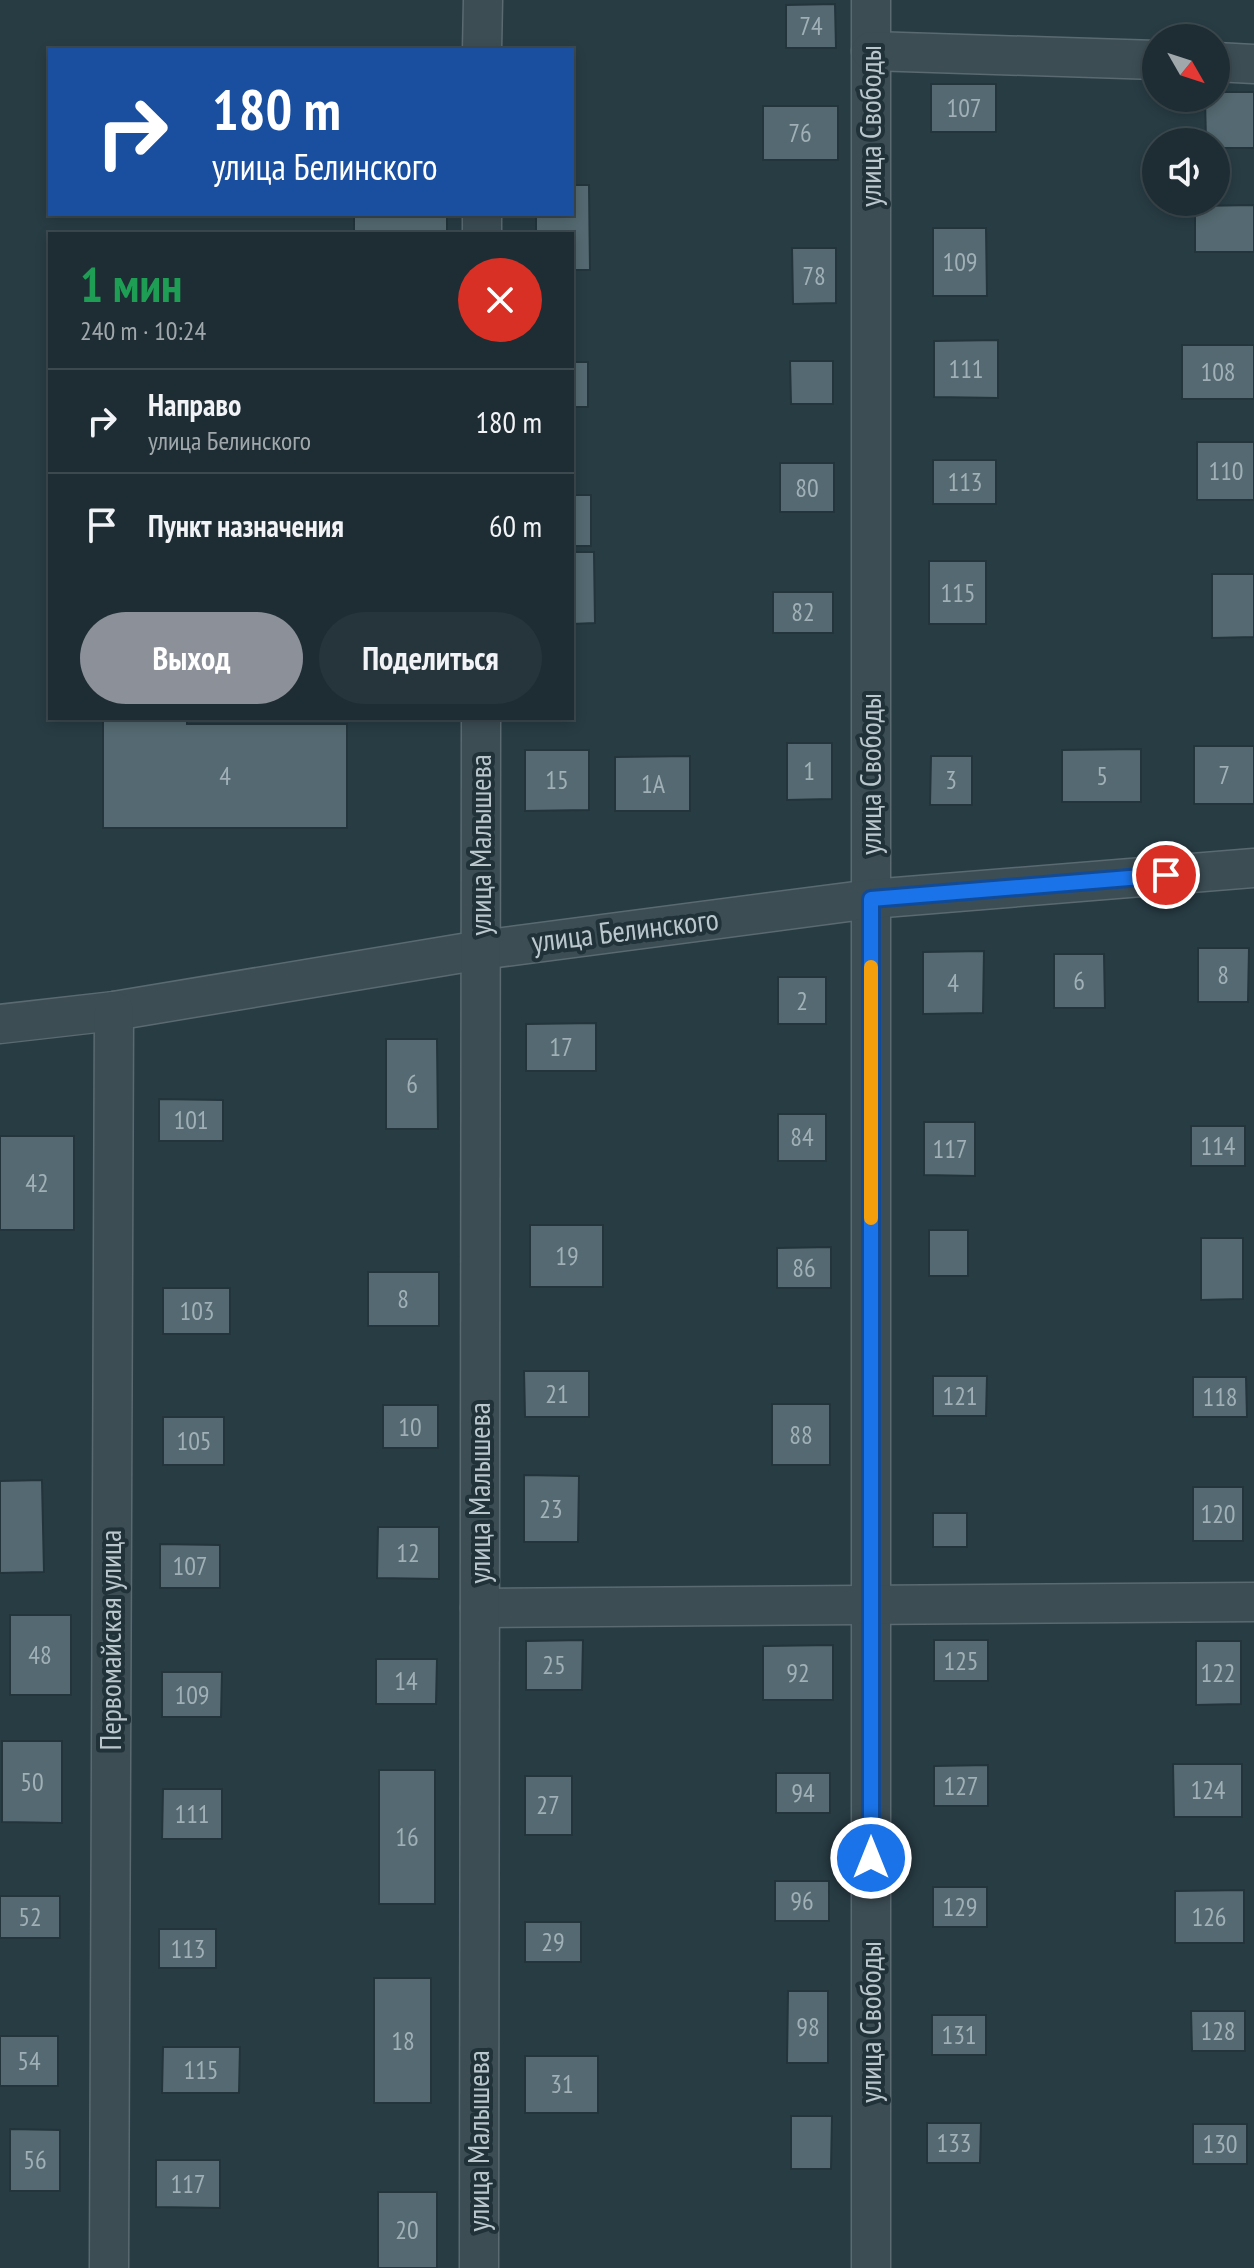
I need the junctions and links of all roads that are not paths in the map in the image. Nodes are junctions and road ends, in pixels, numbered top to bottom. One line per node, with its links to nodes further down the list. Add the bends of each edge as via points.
1 (483, 0): 3 (street)
2 (871, 0): 4 (street, улица Свободы)
3 (482, 48)
4 (871, 51): 5 (street); 10 (street, улица Свободы)
5 (1142, 60)
6 (1230, 63): 7 (street)
7 (1254, 64)
8 (481, 720): 11 (street, улица Малышева)
9 (1254, 868): 10 (street, улица Белинского)
10 (871, 899): 11 (street, улица Белинского); 15 (street, улица Свободы)
11 (481, 950): 12 (street, улица Белинского); 16 (street, улица Малышева)
12 (114, 1011): 13 (street, улица Белинского); 17 (street, Первомайская улица)
13 (0, 1024)
14 (1254, 1602): 15 (street)
15 (871, 1606): 16 (street); 19 (street, улица Свободы)
16 (480, 1608): 18 (street, улица Малышева)
17 (109, 2268)
18 (479, 2268)
19 (871, 2268)

